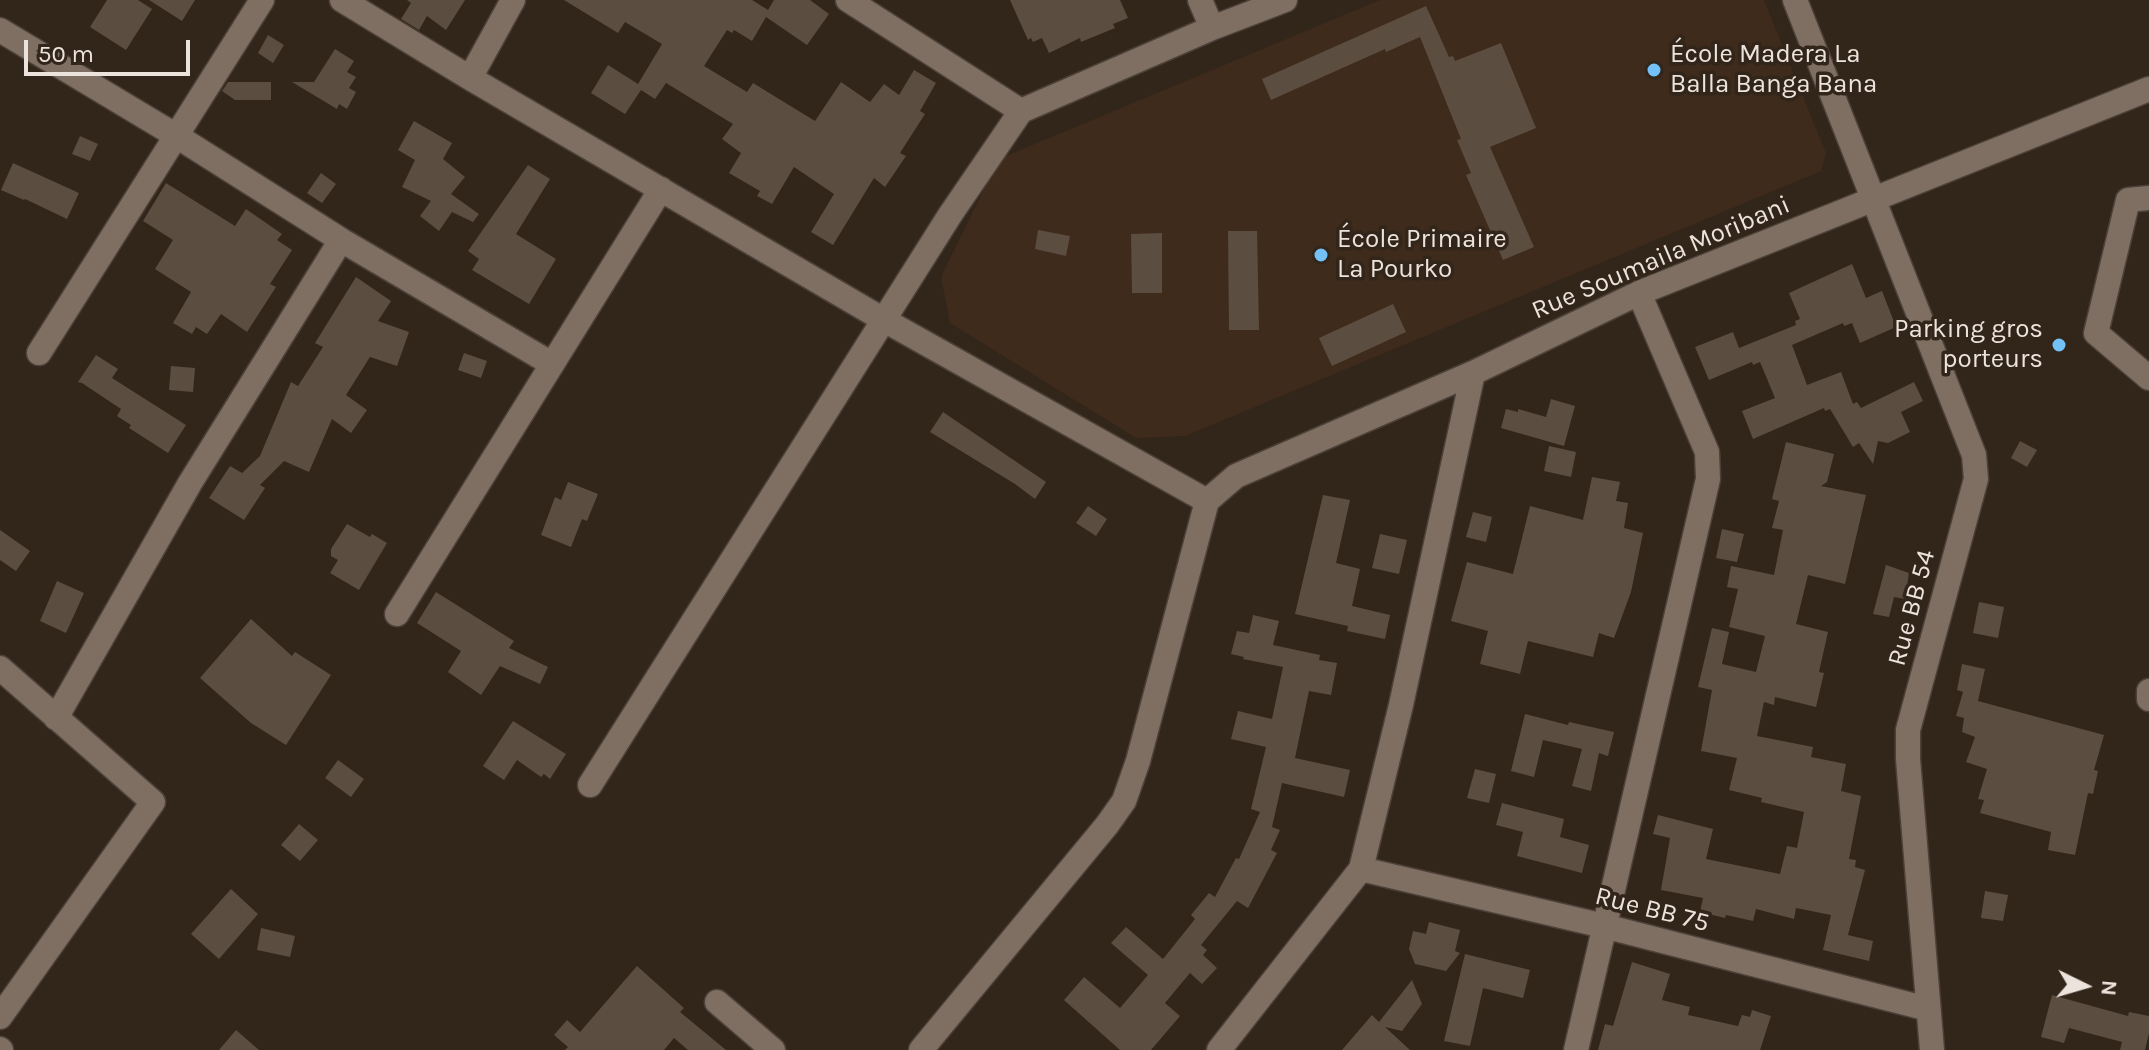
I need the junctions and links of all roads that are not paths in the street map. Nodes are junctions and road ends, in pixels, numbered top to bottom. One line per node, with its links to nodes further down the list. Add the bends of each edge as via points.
1 (262, 0): 13 (street)
2 (342, 0): 10 (street)
3 (513, 0): 10 (street)
4 (848, 0): 12 (street)
5 (1200, 0): 8 (street)
6 (1285, 0): 8 (street)
7 (1795, 0): 16 (street, Rue BB 54)
8 (1212, 28): 12 (street)
9 (0, 30): 13 (street)
10 (470, 78): 14 (street)
11 (2149, 89): 16 (street, Rue Soumaila Moribani)
12 (1021, 111): 19 (street)
13 (175, 135): 17 (street); 20 (street)
14 (661, 189): 19 (street); 21 (street)
15 (2149, 198): 23 (street, via 2128,200 2096,333)
16 (1874, 199): 18 (street, Rue Soumaila Moribani); 34 (street, Rue BB 54, via 1977,468 1908,730)
17 (341, 240): 21 (street); 29 (street, via 190,483)
18 (1639, 293): 22 (street, Rue Soumaila Moribani); 32 (street, via 1707,452 1708,479)
19 (884, 320): 24 (street); 30 (street)
20 (39, 353)
21 (552, 364): 25 (street)
22 (1473, 373): 24 (street, Rue Soumaila Moribani, via 1236,476); 31 (street)
23 (2149, 378)
24 (1207, 501): 37 (street, via 1124,801)
25 (397, 614)
26 (0, 668): 29 (street)
27 (2149, 691): 28 (street)
28 (2149, 699)
29 (56, 718): 35 (street, via 153,802)
30 (590, 785)
31 (1361, 869): 32 (street, Rue BB 75); 38 (street)
32 (1604, 926): 34 (street, Rue BB 75); 39 (street)
33 (717, 1002): 36 (street)
34 (1928, 1009): 40 (street, Rue BB 54)
35 (0, 1017)
36 (773, 1050)
37 (921, 1050)
38 (1219, 1050)
39 (1576, 1050)
40 (1932, 1050)

